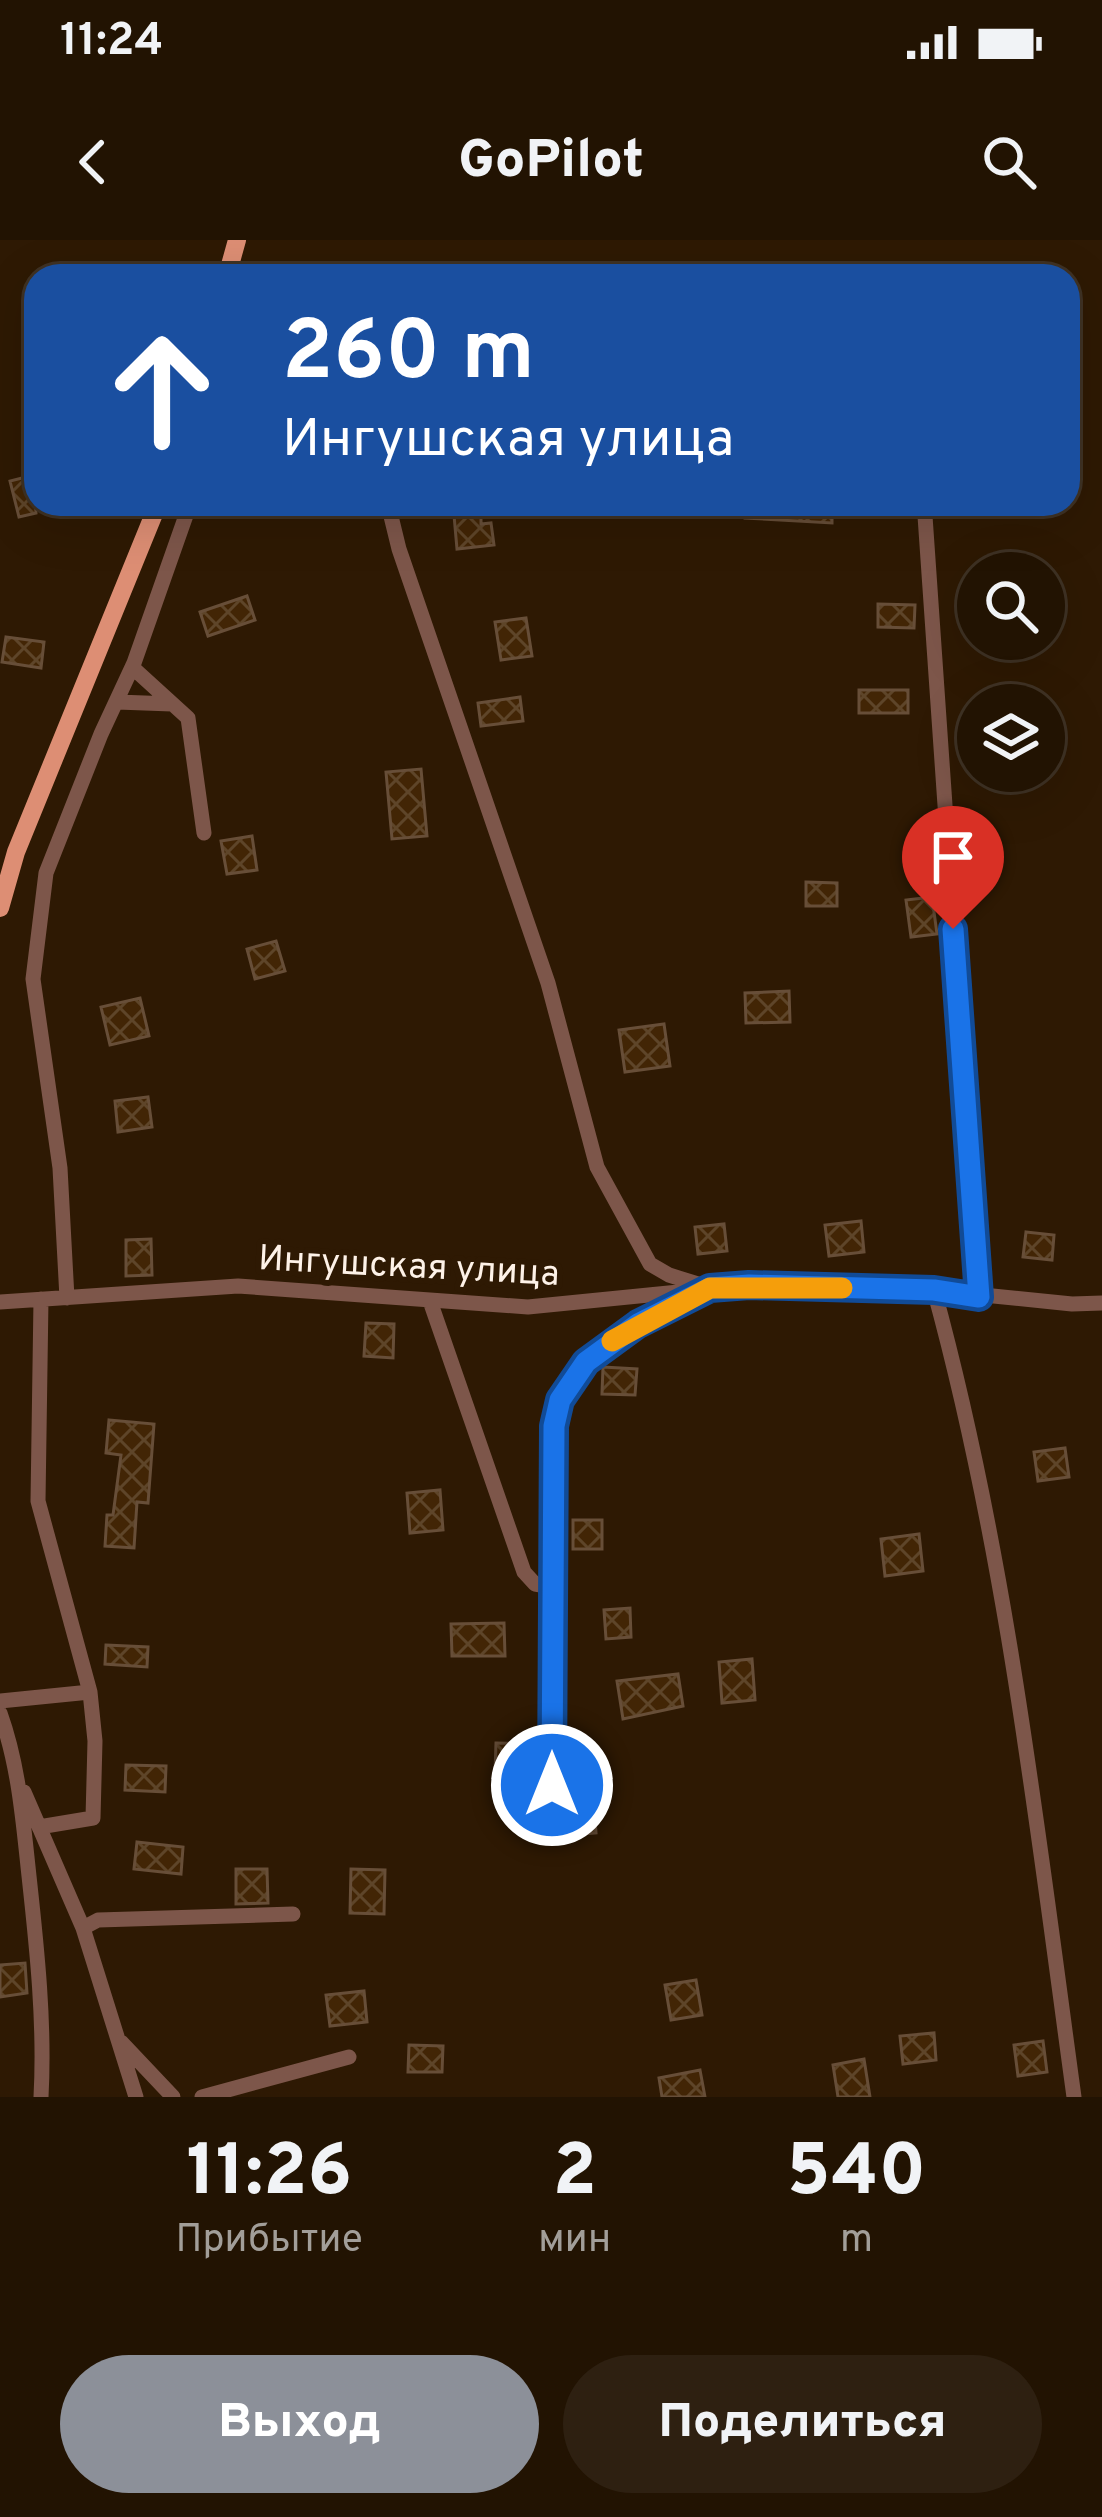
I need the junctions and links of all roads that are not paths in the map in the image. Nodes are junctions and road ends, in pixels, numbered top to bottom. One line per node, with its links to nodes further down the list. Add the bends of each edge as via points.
1 (153, 516): 9 (main road)
2 (186, 516): 5 (street)
3 (391, 516): 10 (street, via 548,983 597,1167 650,1264)
4 (925, 516): 12 (street)
5 (132, 667): 6 (street); 7 (street)
6 (117, 702): 7 (street); 13 (street, via 46,873 33,979 60,1168)
7 (172, 704): 8 (street, via 188,718)
8 (204, 833)
9 (0, 908)
10 (710, 1288): 11 (street, Ингушская улица); 15 (street, Ингушская улица, via 528,1307); 18 (street, via 608,1343 571,1380 554,1426)
11 (934, 1290): 12 (street, Ингушская улица); 33 (street, via 960,1385 1027,1749)
12 (979, 1297): 17 (street, Ингушская улица)
13 (67, 1298): 14 (street, Ингушская улица); 15 (street, Ингушская улица, via 238,1286)
14 (41, 1299): 16 (street, Ингушская улица); 19 (street, via 38,1501)
15 (430, 1301): 18 (street, via 524,1572)
16 (0, 1302)
17 (1102, 1303)
18 (552, 1587): 23 (street)
19 (90, 1692): 20 (street); 24 (street, via 92,1818)
20 (0, 1701)
21 (0, 1713): 22 (street)
22 (18, 1778): 24 (street); 29 (street, via 44,2047)
23 (552, 1785)
24 (39, 1827): 26 (street)
25 (293, 1914): 26 (street, via 98,1920)
26 (83, 1928): 27 (street)
27 (119, 2040): 30 (street); 31 (street)
28 (349, 2057): 32 (street)
29 (41, 2097)
30 (136, 2097)
31 (173, 2097)
32 (202, 2097)
33 (1073, 2097)

